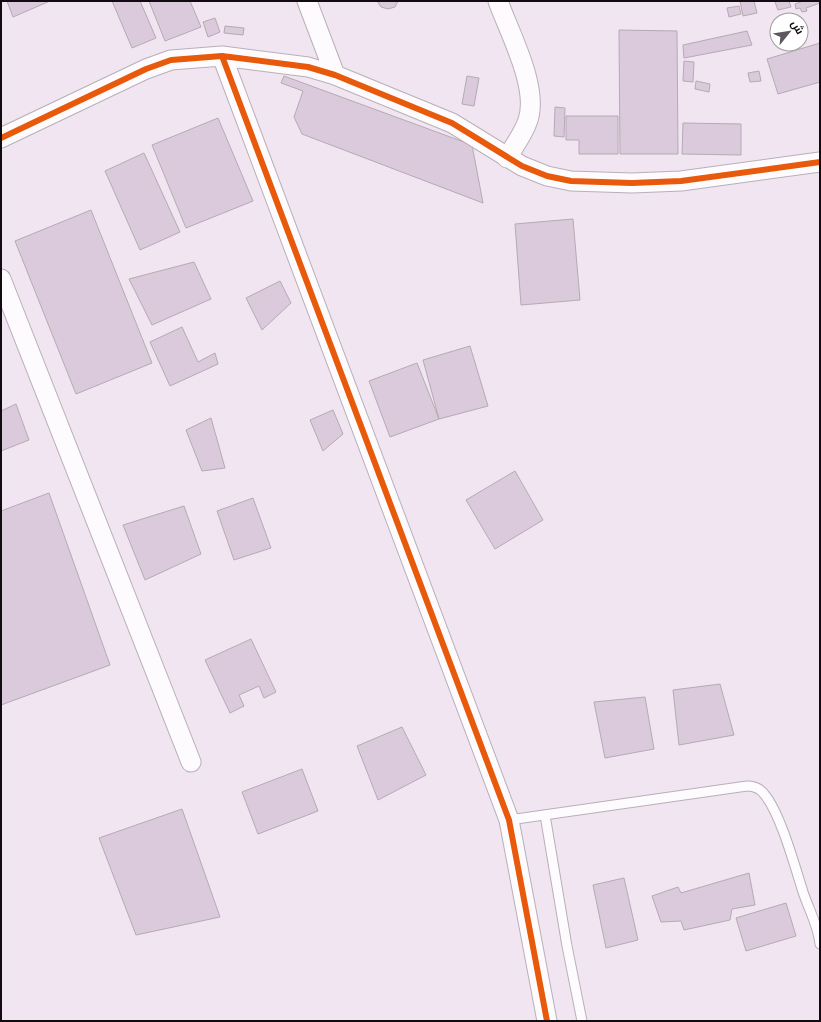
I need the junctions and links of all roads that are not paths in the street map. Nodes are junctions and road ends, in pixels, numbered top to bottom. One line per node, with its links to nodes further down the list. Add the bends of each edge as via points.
1 (307, 1): 4 (street)
2 (498, 1): 6 (street, via 523,66 530,106 528,120)
3 (222, 56): 4 (street, via 308,67); 5 (street, via 171,60 146,69); 11 (street)
4 (335, 75): 6 (street, via 452,123)
5 (1, 138)
6 (506, 158): 7 (street, via 547,176 571,181 632,183 718,177)
7 (820, 162)
8 (1, 280): 9 (street)
9 (191, 762)
10 (545, 815): 11 (lane); 12 (lane, via 747,786 756,788 766,796 778,821 817,926); 14 (lane, via 566,946)
11 (508, 820): 13 (street)
12 (820, 944)
13 (547, 1021)
14 (582, 1021)

